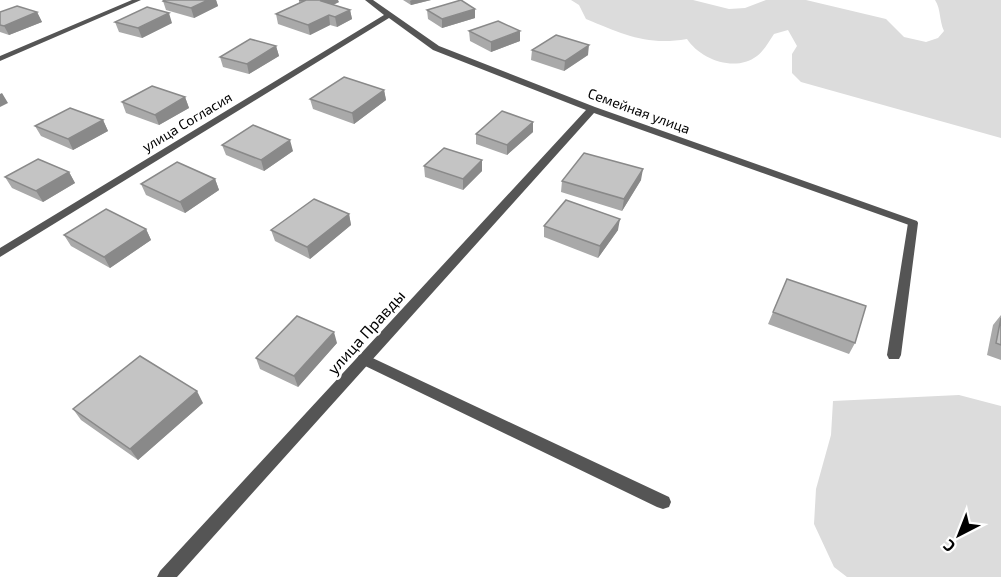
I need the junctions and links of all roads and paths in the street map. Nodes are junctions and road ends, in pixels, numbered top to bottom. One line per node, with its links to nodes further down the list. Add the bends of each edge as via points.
1 (138, 0): 4 (street)
2 (368, 0): 3 (street, Семейная улица)
3 (388, 15): 5 (street, Семейная улица, via 436,48); 6 (street, улица Согласия)
4 (0, 59)
5 (592, 109): 7 (street, Семейная улица, via 913,223); 8 (street, улица Правды)
6 (0, 253)
7 (894, 355)
8 (364, 359): 9 (street); 10 (street, улица Правды)
9 (663, 502)
10 (165, 577)

